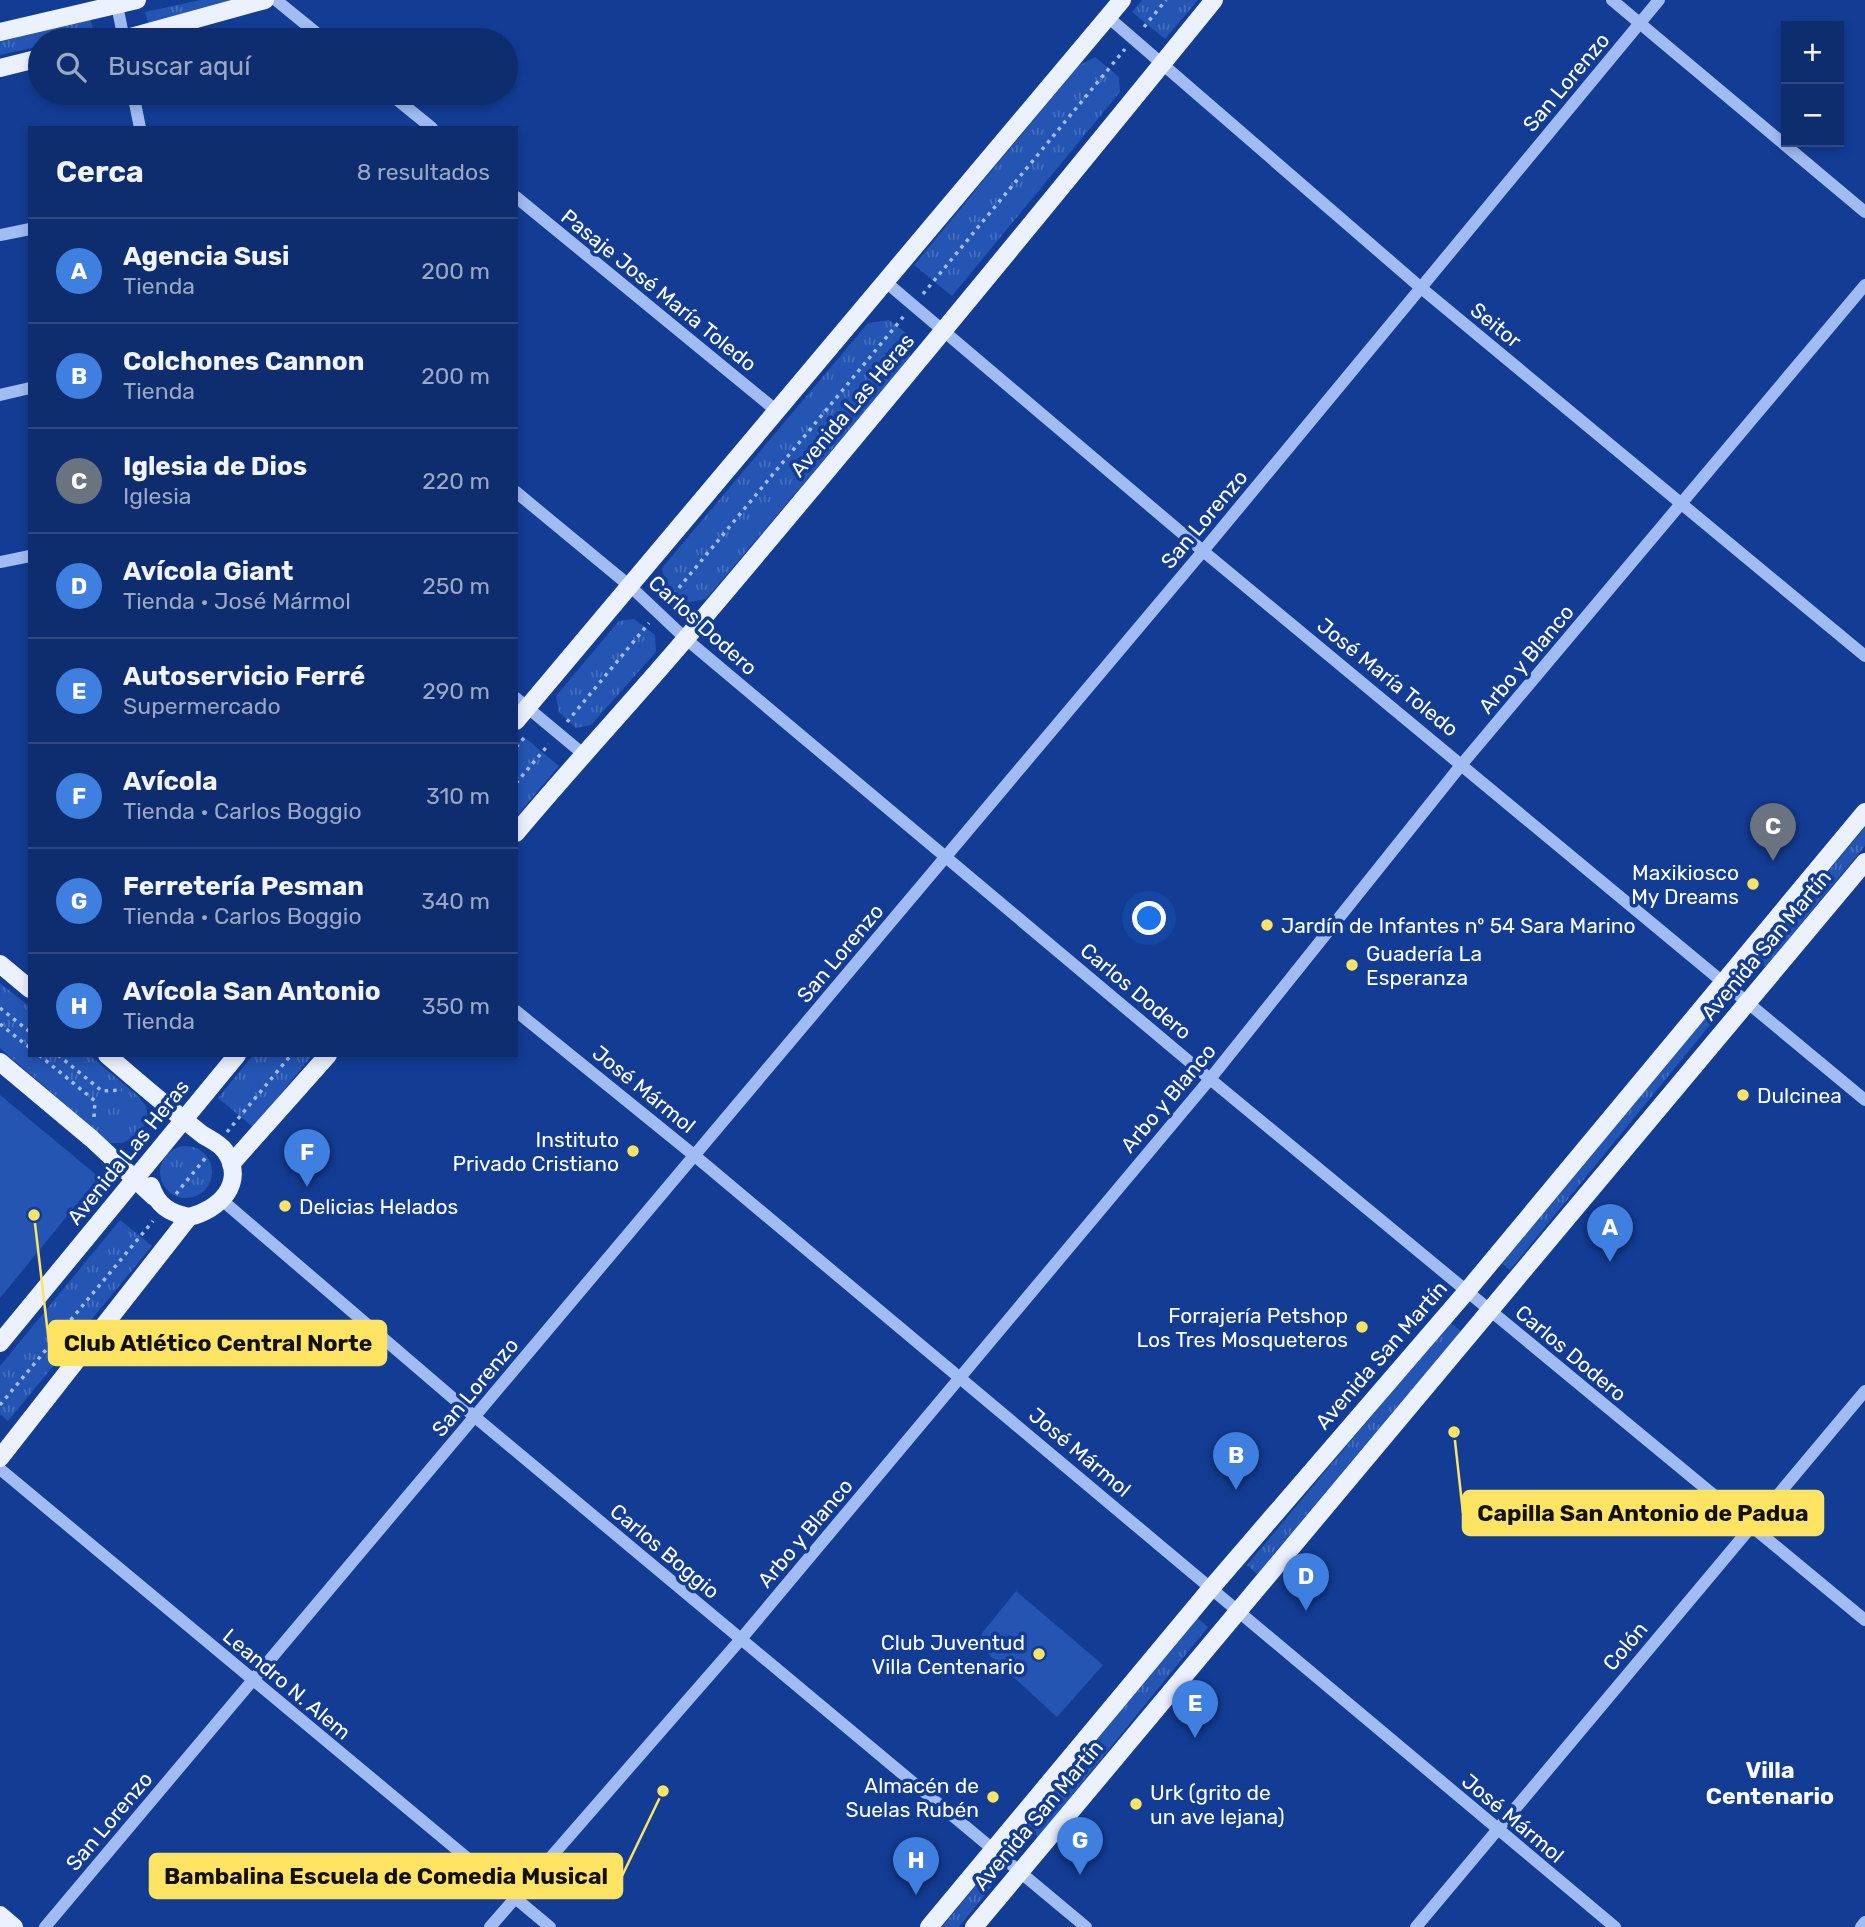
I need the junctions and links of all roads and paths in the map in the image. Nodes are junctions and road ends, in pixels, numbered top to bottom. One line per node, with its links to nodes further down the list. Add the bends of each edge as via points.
1 (137, 0): 9 (main road)
2 (265, 0): 13 (main road)
3 (276, 0): 14 (street)
4 (1122, 0): 10 (main road)
5 (1166, 0): 16 (path)
6 (1214, 0): 18 (main road, Avenida Las Heras)
7 (1612, 0): 11 (street)
8 (1659, 0): 11 (street, San Lorenzo)
9 (117, 2): 12 (street); 15 (main road)
10 (1108, 17): 16 (street, Seitor); 28 (main road)
11 (1640, 23): 25 (street); 30 (street, San Lorenzo)
12 (121, 28)
13 (166, 28)
14 (310, 28)
15 (0, 32)
16 (1134, 38): 18 (street, Seitor); 31 (path)
17 (28, 61): 19 (main road)
18 (1162, 64): 30 (street, Seitor); 32 (main road, Avenida Las Heras)
19 (0, 68)
20 (135, 105): 22 (street)
21 (404, 105): 23 (street)
22 (140, 126)
23 (430, 126)
24 (518, 199): 35 (street, Pasaje José María Toledo)
25 (1865, 212)
26 (28, 229): 27 (street)
27 (0, 235)
28 (887, 283): 31 (street, José María Toledo); 35 (main road)
29 (1865, 285): 37 (street, Arbo y Blanco)
30 (1420, 287): 37 (street, Seitor); 38 (street, San Lorenzo)
31 (913, 305): 32 (street, José María Toledo); 42 (path)
32 (943, 332): 38 (street, José María Toledo); 43 (main road, Avenida Las Heras)
33 (28, 388): 34 (street)
34 (0, 395)
35 (778, 412): 41 (main road)
36 (518, 494): 41 (street, Carlos Dodero)
37 (1683, 503): 44 (street, Seitor); 48 (street, Arbo y Blanco)
38 (1203, 551): 48 (street, José María Toledo); 52 (street, San Lorenzo)
39 (28, 555): 40 (street)
40 (0, 562)
41 (631, 587): 42 (street, Carlos Dodero); 45 (main road)
42 (658, 613): 43 (street, Carlos Dodero); 46 (path)
43 (686, 639): 47 (main road, Avenida Las Heras); 52 (street, Carlos Dodero)
44 (1865, 656)
45 (520, 709): 46 (street)
46 (558, 733): 47 (street); 49 (path)
47 (582, 753): 51 (main road, Avenida Las Heras)
48 (1462, 764): 55 (street, José María Toledo); 70 (street, Arbo y Blanco)
49 (518, 781)
50 (1865, 812): 55 (main road, Avenida San Martín)
51 (518, 831)
52 (946, 856): 70 (street, Carlos Dodero); 77 (street, San Lorenzo)
53 (1865, 862): 57 (main road, Avenida San Martín)
54 (0, 964): 56 (main road)
55 (1722, 981): 57 (street, José María Toledo); 84 (main road, Avenida San Martín)
56 (28, 987)
57 (1749, 1003): 72 (street, José María Toledo); 85 (main road, Avenida San Martín)
58 (0, 1008): 61 (path)
59 (518, 1013): 77 (street, José Mármol)
60 (0, 1024): 62 (path)
61 (28, 1030)
62 (28, 1046)
63 (41, 1057): 74 (path, via 95,1101)
64 (60, 1057): 71 (path, via 102,1091)
65 (109, 1057): 71 (main road)
66 (235, 1057): 73 (main road, Avenida Las Heras)
67 (289, 1057): 75 (path)
68 (326, 1057): 79 (main road)
69 (0, 1062): 74 (main road)
70 (1210, 1079): 84 (street, Carlos Dodero); 87 (street, Arbo y Blanco)
71 (145, 1087): 73 (main road)
72 (1865, 1100)
73 (185, 1119): 75 (main road); 76 (main road, Avenida Las Heras)
74 (92, 1139): 80 (main road)
75 (211, 1139): 76 (main road, via 185,1133); 79 (main road); 82 (path)
76 (167, 1140): 78 (main road, Avenida Las Heras)
77 (695, 1156): 87 (street, José Mármol); 90 (street, San Lorenzo)
78 (151, 1159): 80 (main road, Avenida Las Heras); 82 (main road, via 148,1178)
79 (231, 1164): 81 (main road, via 231,1184)
80 (136, 1179): 82 (main road); 86 (main road, Avenida Las Heras)
81 (223, 1201): 83 (main road, via 208,1213); 90 (street, Carlos Boggio)
82 (159, 1202): 83 (main road); 89 (path)
83 (189, 1217): 91 (main road)
84 (1467, 1290): 85 (street, Carlos Dodero); 94 (main road, Avenida San Martín)
85 (1490, 1311): 93 (street, Carlos Dodero); 95 (main road, Avenida San Martín)
86 (0, 1343)
87 (960, 1377): 94 (street, José Mármol); 97 (street, Arbo y Blanco)
88 (1865, 1391): 93 (street, Colón)
89 (0, 1405)
90 (475, 1417): 97 (street, Carlos Boggio); 98 (street, San Lorenzo)
91 (0, 1458)
92 (0, 1469): 98 (street, Leandro N. Alem)
93 (1751, 1526): 96 (street, Carlos Dodero); 99 (street, Colón)
94 (1212, 1587): 95 (street, José Mármol); 100 (main road, Avenida San Martín)
95 (1238, 1609): 99 (street, José Mármol); 101 (main road, Avenida San Martín)
96 (1865, 1620)
97 (741, 1639): 100 (street, Carlos Boggio); 102 (street, Arbo y Blanco)
98 (253, 1681): 102 (street, Leandro N. Alem); 106 (street, San Lorenzo)
99 (1495, 1830): 112 (street, Colón); 113 (street, José Mármol)
100 (992, 1849): 101 (street, Carlos Boggio); 109 (main road, Avenida San Martín)
101 (1021, 1872): 110 (main road, Avenida San Martín); 111 (street, Carlos Boggio)
102 (515, 1897): 107 (street, Arbo y Blanco); 108 (street, Leandro N. Alem)
103 (0, 1915): 105 (main road)
104 (1865, 1922): 114 (street)
105 (15, 1927)
106 (45, 1927)
107 (490, 1927)
108 (550, 1927)
109 (929, 1927)
110 (975, 1927)
111 (1086, 1927)
112 (1416, 1927)
113 (1615, 1927)
114 (1861, 1927)

